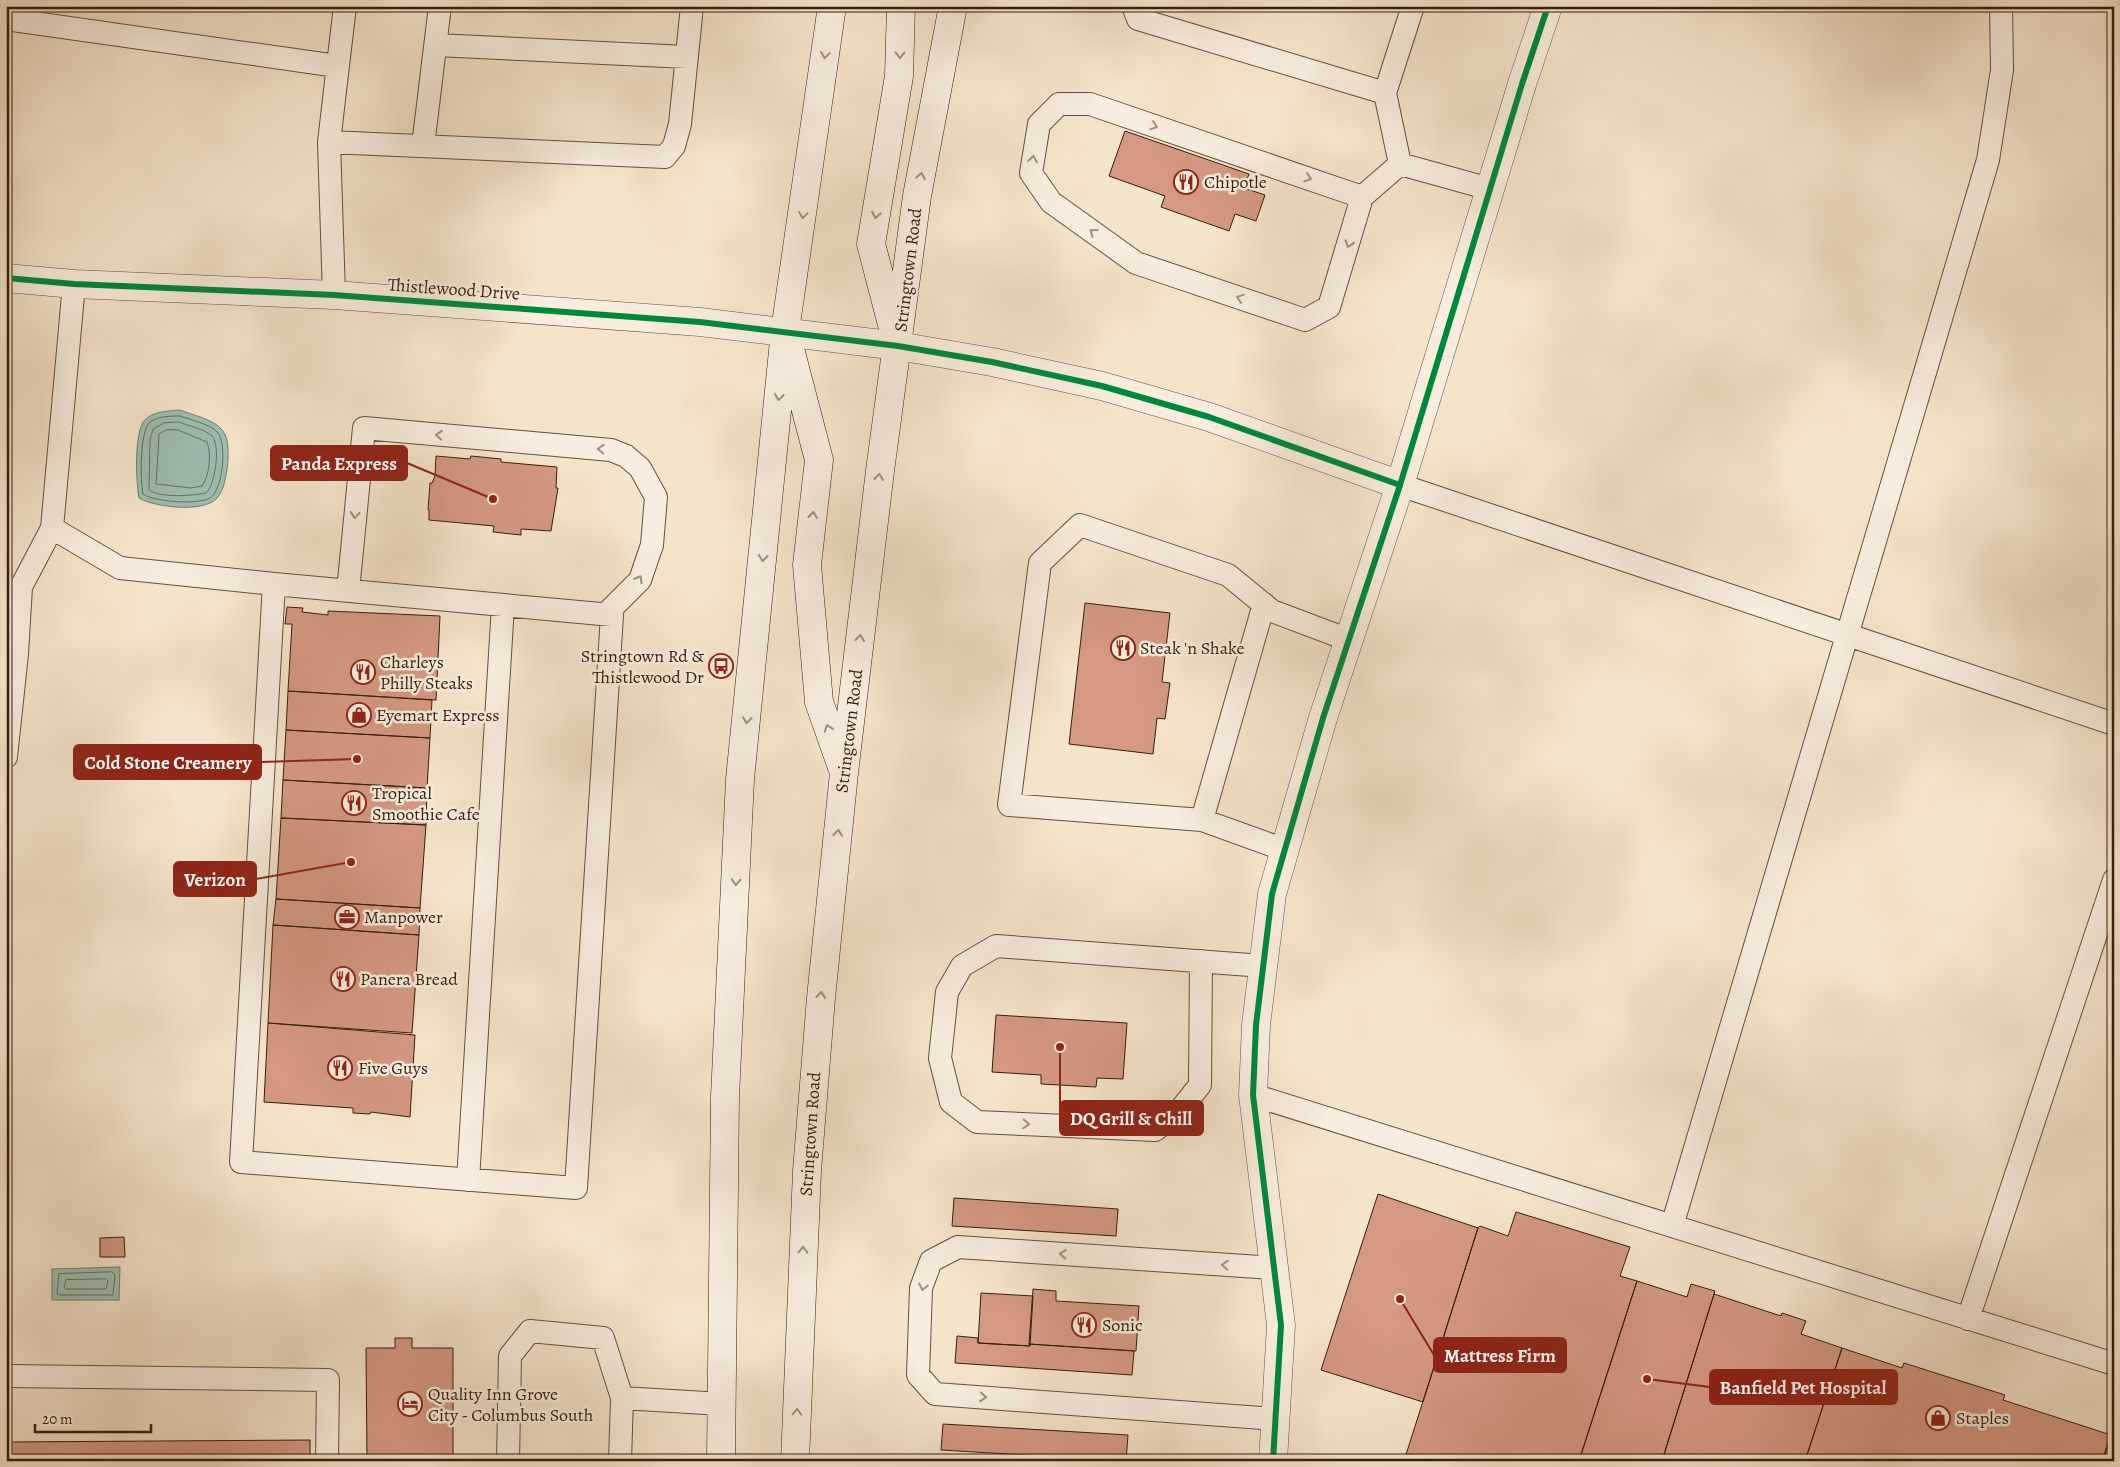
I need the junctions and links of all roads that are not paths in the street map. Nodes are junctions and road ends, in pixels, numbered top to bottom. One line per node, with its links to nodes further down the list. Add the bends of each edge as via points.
1 (345, 6): 14 (lane)
2 (440, 6): 12 (lane)
3 (692, 6): 13 (lane)
4 (832, 6): 24 (main road, one-way to 24)
5 (901, 6): 25 (main road, one-way to 25, via 899,76 871,244)
6 (953, 6): 25 (main road, Stringtown Road, one-way to 6, via 917,196)
7 (1133, 6): 15 (lane, via 1138,19)
8 (1413, 6): 15 (lane)
9 (1548, 6): 19 (main road)
10 (2001, 6): 33 (lane, via 2002,70 1988,160)
11 (6, 19): 14 (lane)
12 (436, 45): 13 (lane); 17 (lane)
13 (687, 57): 17 (lane, via 680,124 674,146 664,157)
14 (337, 66): 16 (lane)
15 (1385, 93): 18 (lane)
16 (329, 142): 17 (lane); 23 (lane)
17 (423, 146)
18 (1400, 164): 19 (lane); 20 (lane)
19 (1490, 189): 26 (main road)
20 (1362, 197): 20 (lane, one-way to 20, via 1329,307 1305,320 1136,263 1051,202 1031,173 1039,124 1059,104 1090,104)
21 (6, 278): 22 (main road, Thistlewood Drive)
22 (74, 284): 23 (main road, Thistlewood Drive); 27 (lane)
23 (334, 295): 24 (main road, Thistlewood Drive)
24 (785, 331): 25 (main road, Thistlewood Drive); 38 (main road, one-way to 24, via 819,702 807,565 819,460); 52 (main road, one-way to 52, via 740,779 725,1097)
25 (898, 346): 26 (main road, Thistlewood Drive, via 1102,386 1209,417); 38 (main road, Stringtown Road, one-way to 25)
26 (1400, 485): 33 (lane); 34 (main road)
27 (52, 528): 28 (lane, via 120,568); 35 (lane, via 21,587)
28 (274, 584): 29 (lane); 45 (lane, via 241,1162)
29 (348, 591): 31 (lane); 32 (lane, one-way to 29, via 640,580 652,545 656,497 640,468 626,456 611,450 364,428)
30 (1264, 604): 34 (lane, via 1272,611); 39 (lane); 39 (lane, via 1228,575 1080,525 1040,563 1009,805)
31 (503, 605): 32 (lane); 45 (lane)
32 (606, 614): 45 (lane, via 612,615 576,1188)
33 (1848, 636): 36 (lane); 46 (lane)
34 (1349, 640): 40 (main road)
35 (11, 654): 37 (lane)
36 (2114, 724)
37 (6, 757)
38 (844, 774): 58 (main road, Stringtown Road, one-way to 38, via 807,1171)
39 (1202, 820): 40 (lane)
40 (1285, 850): 43 (main road, via 1272,894)
41 (2114, 880): 48 (lane)
42 (1202, 961): 42 (lane, one-way to 42, via 996,946 962,966 947,992 940,1058 951,1102 977,1122 1155,1130 1176,1114 1200,1085); 43 (lane)
43 (1263, 966): 44 (main road)
44 (1253, 1095): 46 (lane); 47 (main road)
45 (468, 1180)
46 (1672, 1226): 48 (lane)
47 (1274, 1268): 53 (main road, via 1280,1325); 53 (lane, one-way to 53, via 958,1247 931,1261 921,1288 918,1375 935,1394)
48 (1968, 1319): 49 (lane)
49 (2114, 1364)
50 (6, 1376): 54 (lane, via 328,1380)
51 (622, 1398): 52 (lane); 55 (lane, via 603,1338 530,1331 510,1356); 56 (lane)
52 (722, 1404): 57 (main road)
53 (1275, 1419): 59 (main road)
54 (327, 1461)
55 (508, 1461)
56 (620, 1461)
57 (721, 1461)
58 (795, 1461)
59 (1273, 1461)

